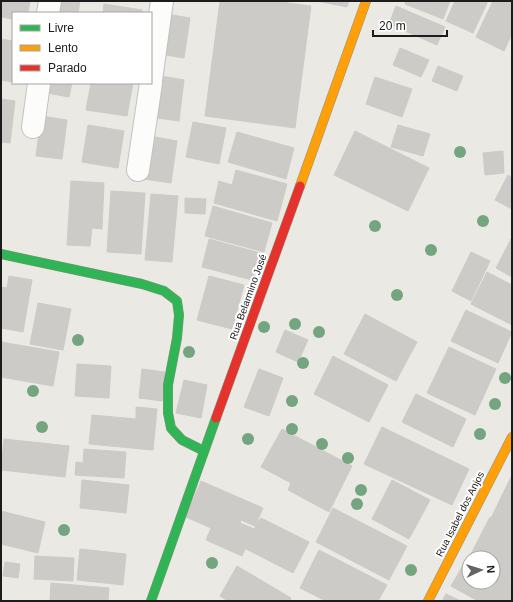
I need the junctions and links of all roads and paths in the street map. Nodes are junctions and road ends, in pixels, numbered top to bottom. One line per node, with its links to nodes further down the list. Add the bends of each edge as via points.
1 (50, 1): 4 (street)
2 (162, 1): 5 (street)
3 (366, 1): 12 (street, Rua Belarmino José)
4 (48, 12)
5 (152, 75)
6 (39, 84): 8 (street)
7 (151, 84): 9 (street)
8 (33, 127)
9 (138, 170)
10 (1, 254): 12 (street, via 142,284 164,291 177,301 179,316 168,385 168,413 171,428 182,440)
11 (512, 437): 14 (street, Rua Isabel dos Anjos)
12 (204, 451): 13 (street, Rua Belarmino José)
13 (151, 601)
14 (428, 601)

